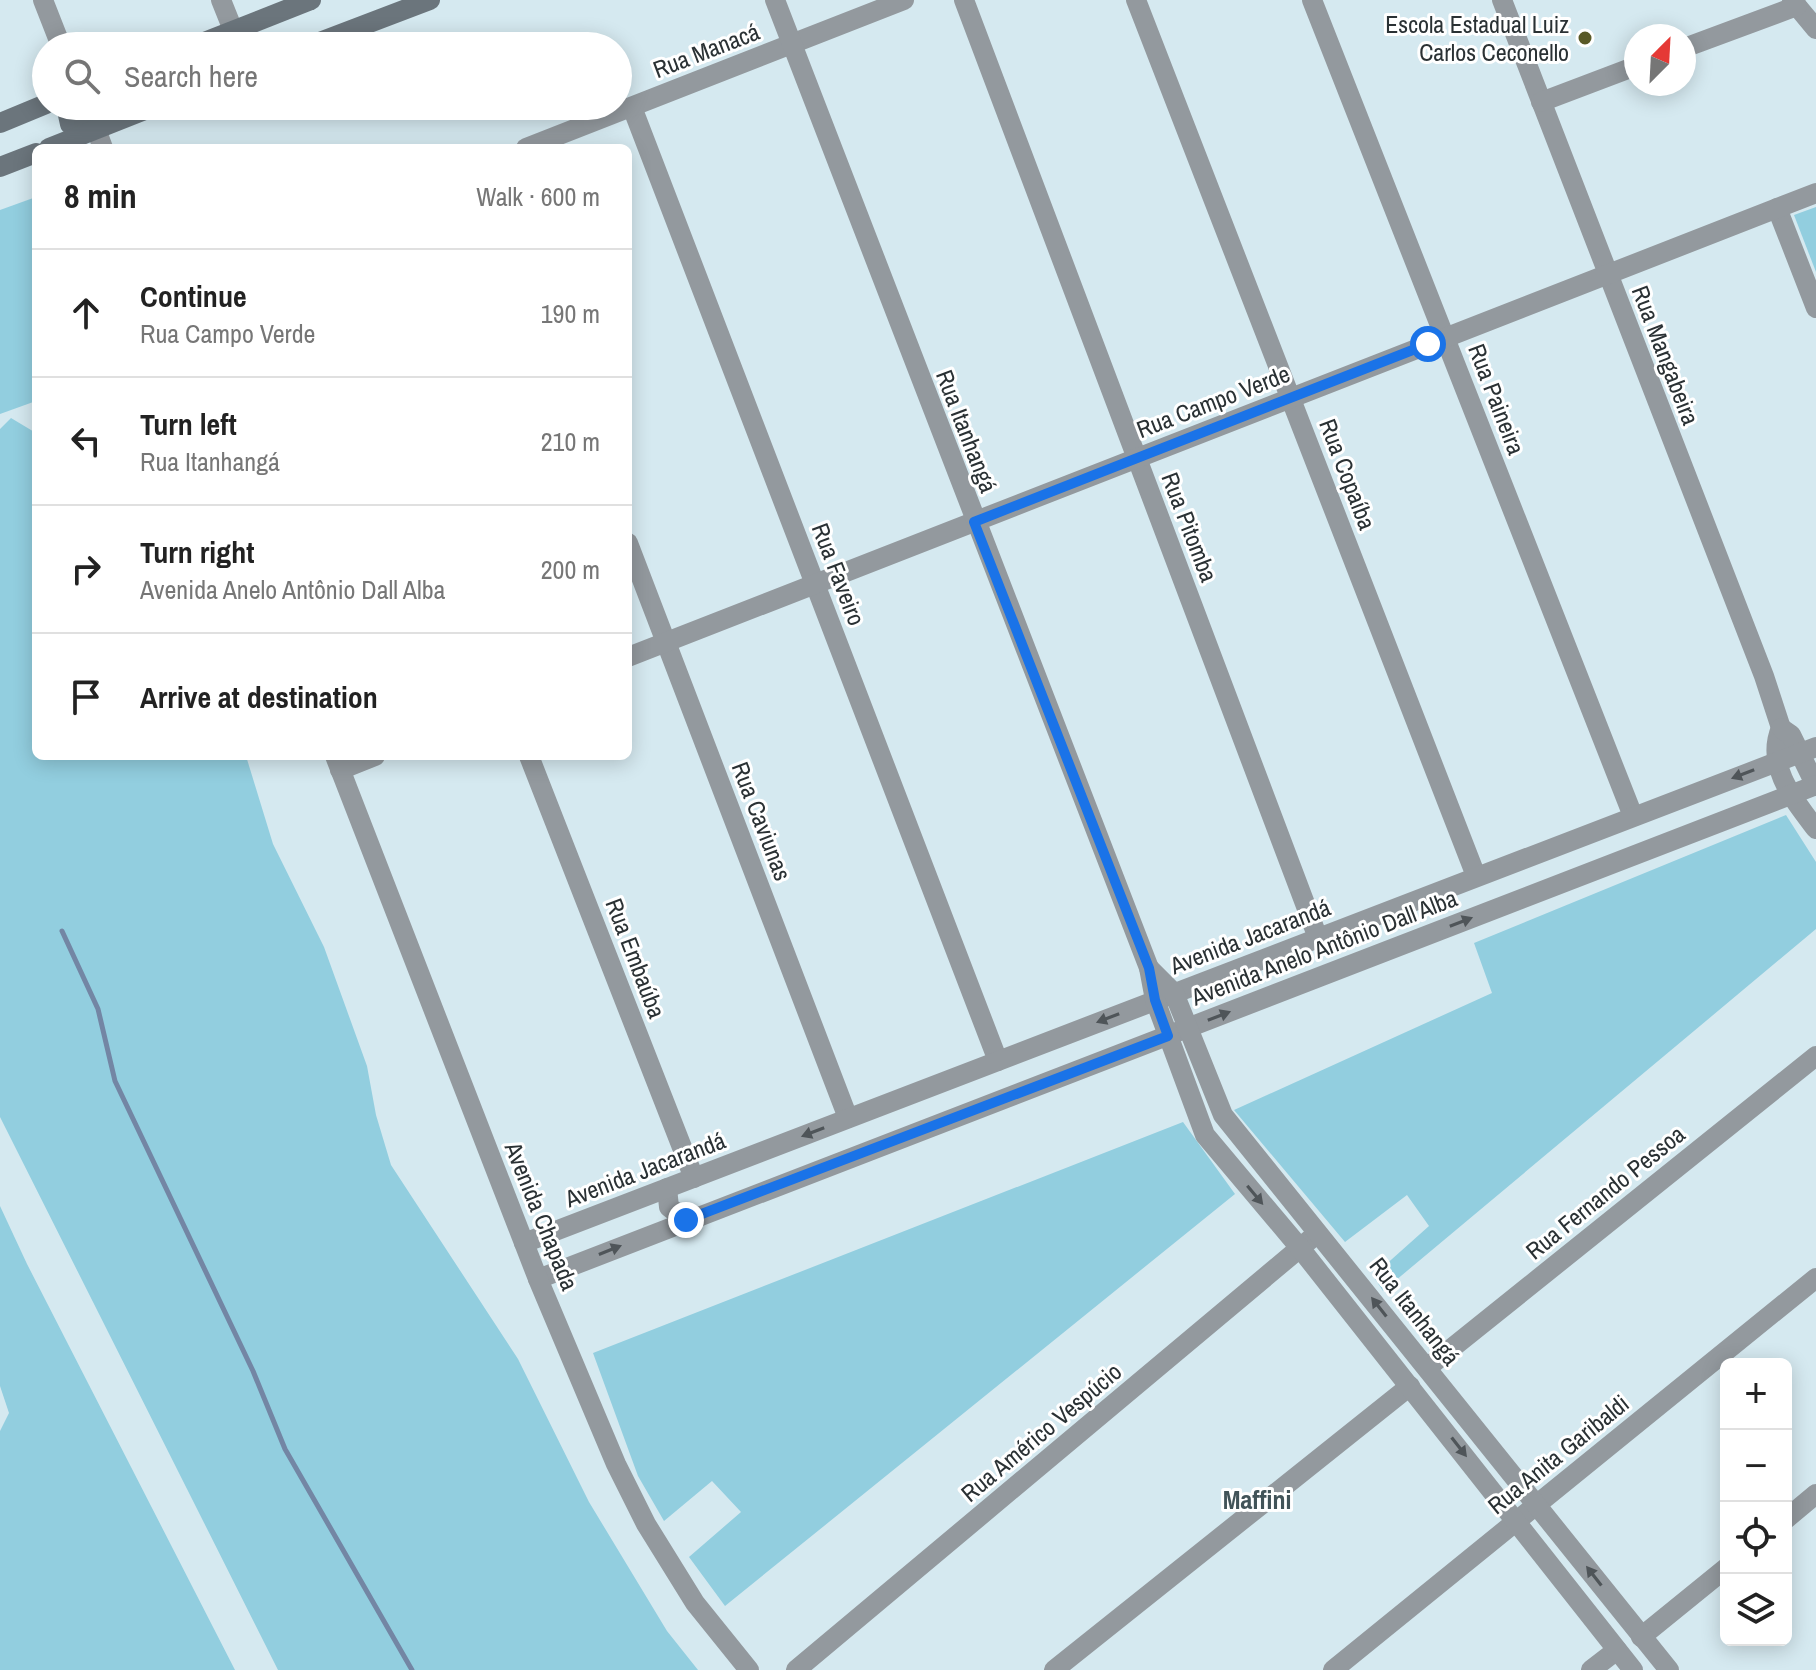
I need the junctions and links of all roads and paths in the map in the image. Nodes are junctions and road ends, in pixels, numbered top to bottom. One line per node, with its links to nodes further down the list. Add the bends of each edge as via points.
1 (43, 0): 14 (street)
2 (221, 0): 13 (street)
3 (311, 0): 13 (main road)
4 (430, 0): 16 (main road)
5 (775, 0): 18 (street, Rua Itanhangá)
6 (904, 0): 18 (street, Rua Manacá)
7 (964, 0): 38 (street, Rua Pitomba)
8 (1136, 0): 37 (street, Rua Copaíba)
9 (1312, 0): 36 (street, Rua Paineira)
10 (1502, 0): 20 (street, Rua Mangabeira)
11 (1795, 3): 12 (street); 17 (street)
12 (1816, 29)
13 (233, 30): 15 (main road)
14 (56, 32)
15 (228, 32)
16 (347, 32)
17 (1696, 43)
18 (793, 44): 21 (street, Rua Manacá); 39 (street, Rua Itanhangá)
19 (1624, 71): 20 (street)
20 (1541, 102): 34 (street, Rua Mangabeira)
21 (632, 107): 41 (street, Rua Faveiro)
22 (32, 110): 26 (main road)
23 (69, 120): 27 (main road)
24 (131, 120): 27 (main road)
25 (598, 120): 29 (street, Rua Manacá)
26 (0, 123)
27 (100, 138): 28 (main road)
28 (69, 144)
29 (536, 144)
30 (32, 155): 31 (main road)
31 (0, 167)
32 (1816, 193): 33 (street, Rua Campo Verde)
33 (1777, 208): 34 (street, Rua Campo Verde); 35 (street)
34 (1607, 274): 36 (street, Rua Campo Verde); 44 (street, Rua Mangabeira)
35 (1816, 308)
36 (1445, 338): 37 (street, Rua Campo Verde); 51 (street, Rua Paineira)
37 (1291, 398): 38 (street, Rua Campo Verde); 53 (street, Rua Copaíba)
38 (1137, 458): 39 (street, Rua Campo Verde); 54 (street, Rua Pitomba)
39 (974, 522): 41 (street, Rua Campo Verde); 55 (street, Rua Itanhangá)
40 (632, 553): 42 (street, Rua Caviunas)
41 (815, 584): 42 (street, Rua Campo Verde); 58 (street, Rua Faveiro)
42 (666, 642): 43 (street, Rua Campo Verde); 59 (street, Rua Caviunas)
43 (632, 655)
44 (1781, 728): 45 (street); 47 (street)
45 (1808, 750): 47 (street, Avenida Jacarandá); 49 (street)
46 (531, 760): 60 (street, Rua Embaúba)
47 (1775, 762): 50 (street); 51 (street, Avenida Jacarandá, one-way to 51)
48 (338, 763): 64 (street, Avenida Chapada)
49 (1816, 786): 50 (street, Avenida Anelo Antônio Dall Alba)
50 (1791, 795): 52 (street); 56 (street, Avenida Anelo Antônio Dall Alba, one-way to 50)
51 (1633, 816): 53 (street, Avenida Jacarandá)
52 (1813, 825)
53 (1476, 876): 54 (street, Avenida Jacarandá)
54 (1318, 938): 55 (street, Avenida Jacarandá)
55 (1164, 996): 56 (street, Rua Itanhangá); 58 (street, Avenida Jacarandá, one-way to 58)
56 (1177, 1032): 62 (street, Avenida Anelo Antônio Dall Alba); 63 (street, Rua Itanhangá, via 1223,1115); 65 (street, Rua Itanhangá, one-way to 65, via 1205,1135)
57 (1816, 1056): 68 (street, Rua Fernando Pessoa)
58 (998, 1061): 59 (street, Avenida Jacarandá)
59 (848, 1118): 60 (street, Avenida Jacarandá, one-way to 60)
60 (694, 1178): 61 (street, Avenida Jacarandá)
61 (667, 1188): 62 (street, via 669,1207); 64 (street, Avenida Jacarandá)
62 (686, 1220): 67 (street, Avenida Anelo Antônio Dall Alba, one-way to 62)
63 (1319, 1231): 65 (street, Rua Américo Vespúcio); 68 (street, Rua Itanhangá, one-way to 63)
64 (524, 1243): 67 (street, Avenida Chapada)
65 (1300, 1248): 69 (street, Rua Itanhangá); 78 (street, Rua Américo Vespúcio)
66 (1816, 1278): 71 (street, Rua Anita Garibaldi)
67 (538, 1279): 77 (street, Avenida Chapada, via 646,1524 695,1603)
68 (1427, 1368): 71 (street, Rua Itanhangá)
69 (1410, 1386): 73 (street, Rua Itanhangá, one-way to 73); 79 (street)
70 (1816, 1494): 72 (street)
71 (1538, 1504): 73 (street, Rua Anita Garibaldi); 75 (street, Rua Itanhangá, one-way to 71)
72 (1792, 1514)
73 (1517, 1521): 76 (street, Rua Itanhangá); 80 (street, Rua Anita Garibaldi)
74 (1720, 1573): 75 (street)
75 (1641, 1637): 83 (street, Rua Itanhangá)
76 (1617, 1650): 81 (street); 82 (street, Rua Itanhangá)
77 (749, 1670)
78 (796, 1670)
79 (1054, 1670)
80 (1333, 1670)
81 (1591, 1670)
82 (1633, 1670)
83 (1669, 1670)

